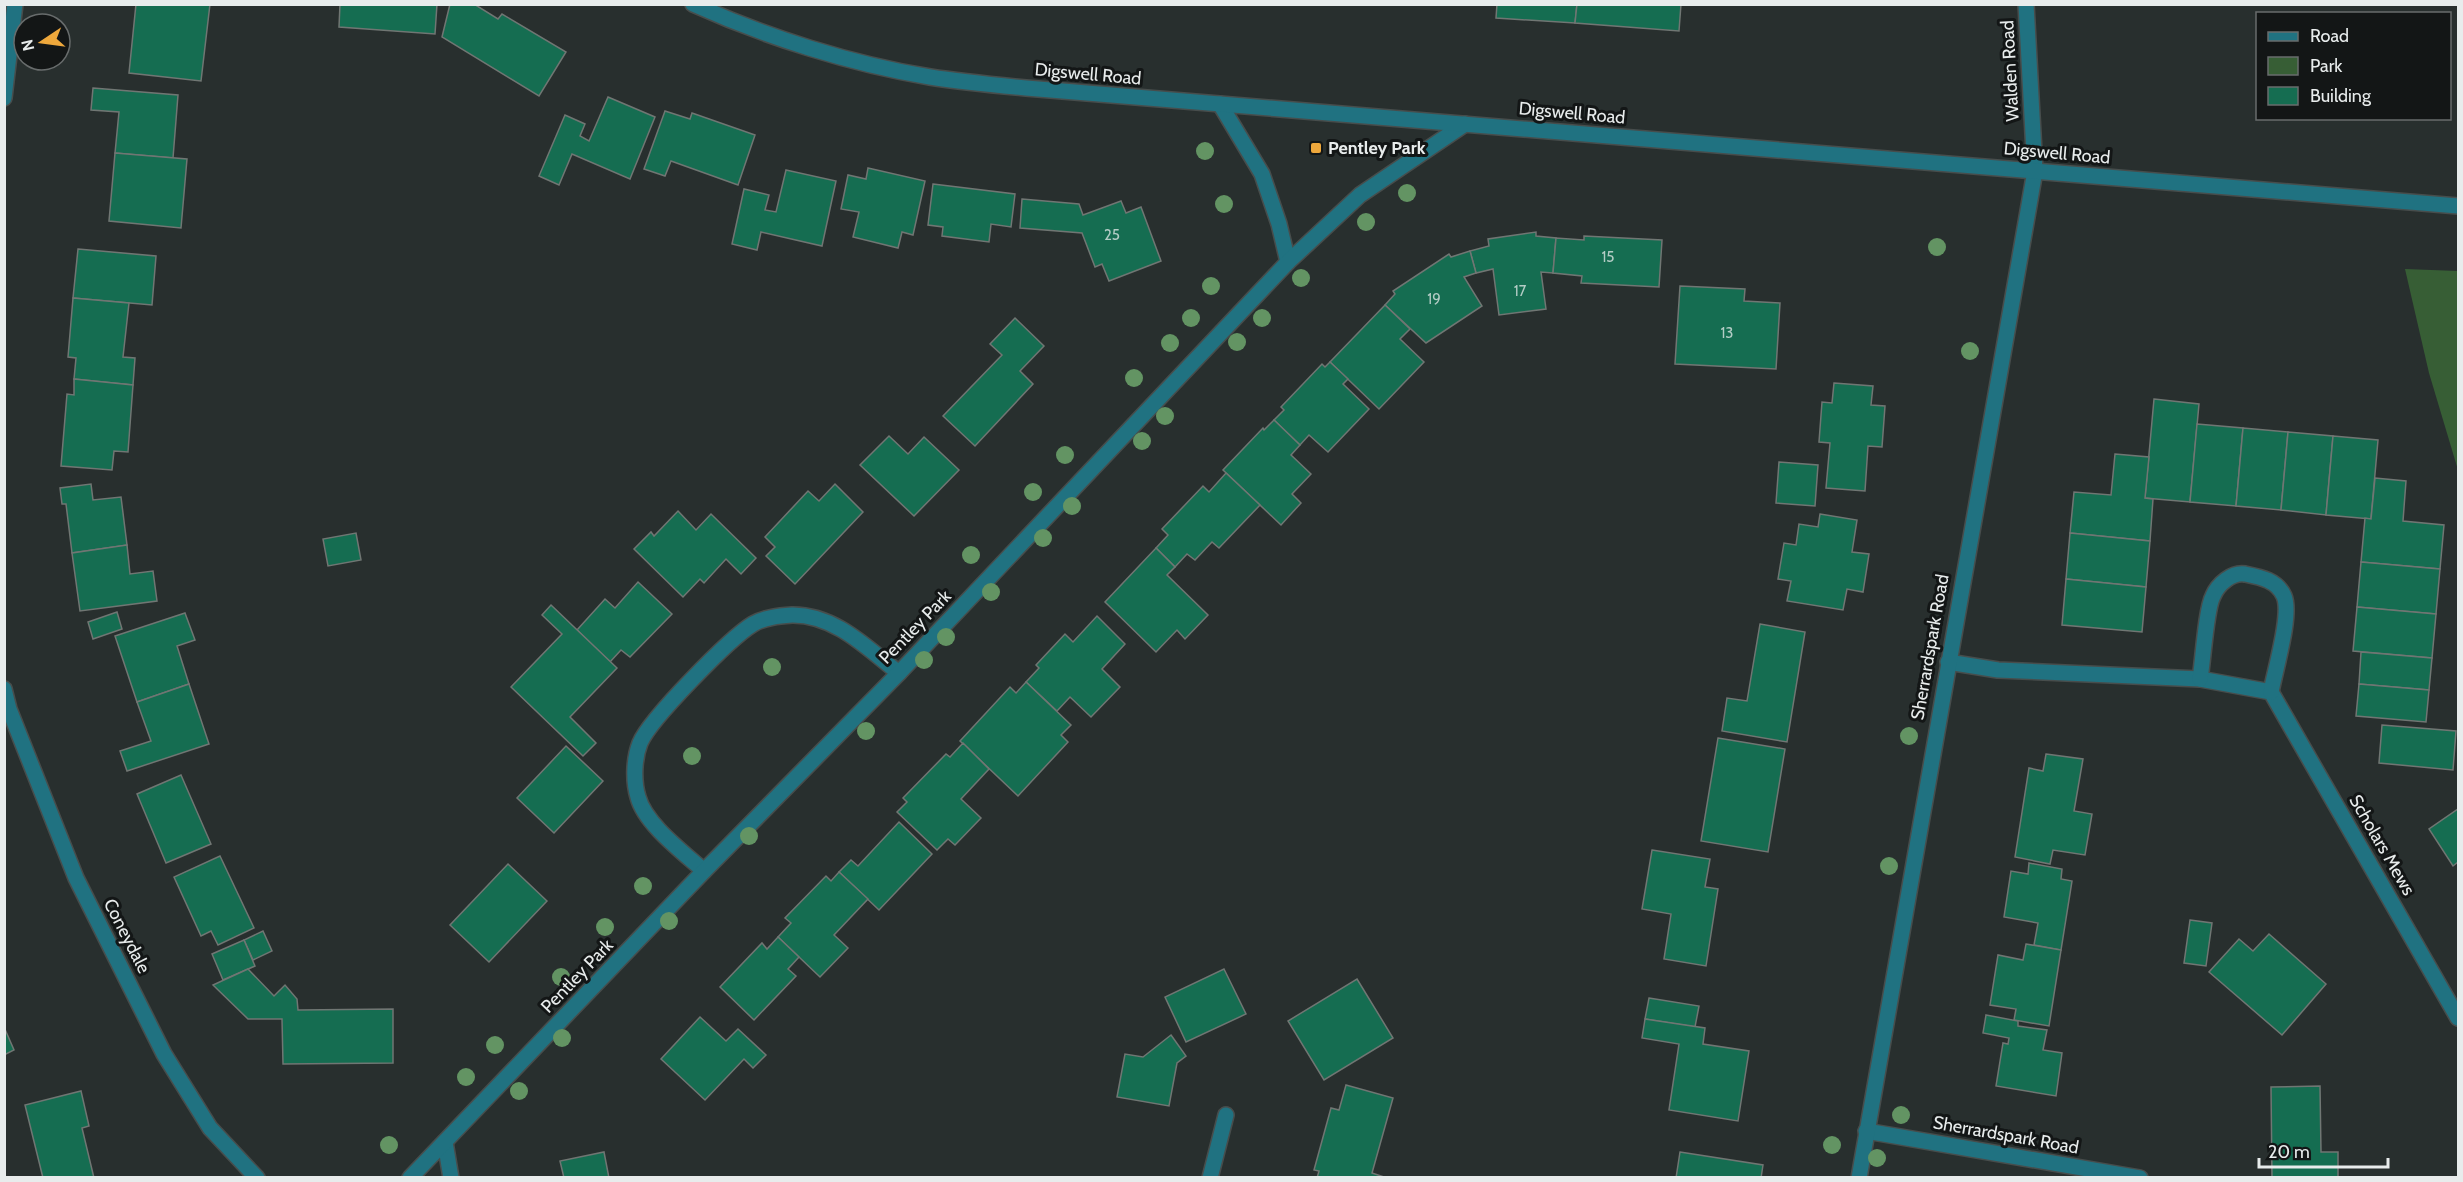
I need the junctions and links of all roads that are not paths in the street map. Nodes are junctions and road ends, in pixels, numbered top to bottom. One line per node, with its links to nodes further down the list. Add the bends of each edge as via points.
1 (15, 4): 4 (street)
2 (693, 4): 5 (street, Digswell Road, via 832,54 928,76)
3 (2026, 4): 7 (street, Walden Road)
4 (4, 98)
5 (1220, 104): 6 (street, Digswell Road); 9 (street, via 1262,174)
6 (1465, 124): 7 (street, Digswell Road); 9 (street, Pentley Park, via 1360,195)
7 (2035, 171): 8 (street, Digswell Road); 10 (street, Sherrardspark Road)
8 (2458, 206)
9 (1288, 262): 11 (street, Pentley Park)
10 (1948, 662): 12 (street, via 1998,670); 19 (street, Sherrardspark Road)
11 (899, 673): 16 (street, Pentley Park); 16 (street, via 844,630 818,618 775,616 755,623 733,639 652,724 640,743 635,772 638,797 646,816)
12 (2200, 679): 14 (street); 14 (street, via 2212,597 2222,583 2239,573 2273,582 2284,596 2286,614)
13 (4, 689): 15 (street, Coneydale)
14 (2271, 692): 17 (street, Scholars Mews)
15 (7, 710): 21 (street, Coneydale, via 76,878 164,1054 210,1128)
16 (704, 871): 20 (street, Pentley Park)
17 (2458, 1018)
18 (1226, 1115): 24 (street)
19 (1866, 1131): 25 (street, Sherrardspark Road); 26 (street, Sherrardspark Road)
20 (445, 1142): 22 (street, Pentley Park); 23 (street)
21 (257, 1178)
22 (410, 1178)
23 (451, 1178)
24 (1210, 1178)
25 (1858, 1178)
26 (2140, 1178)

